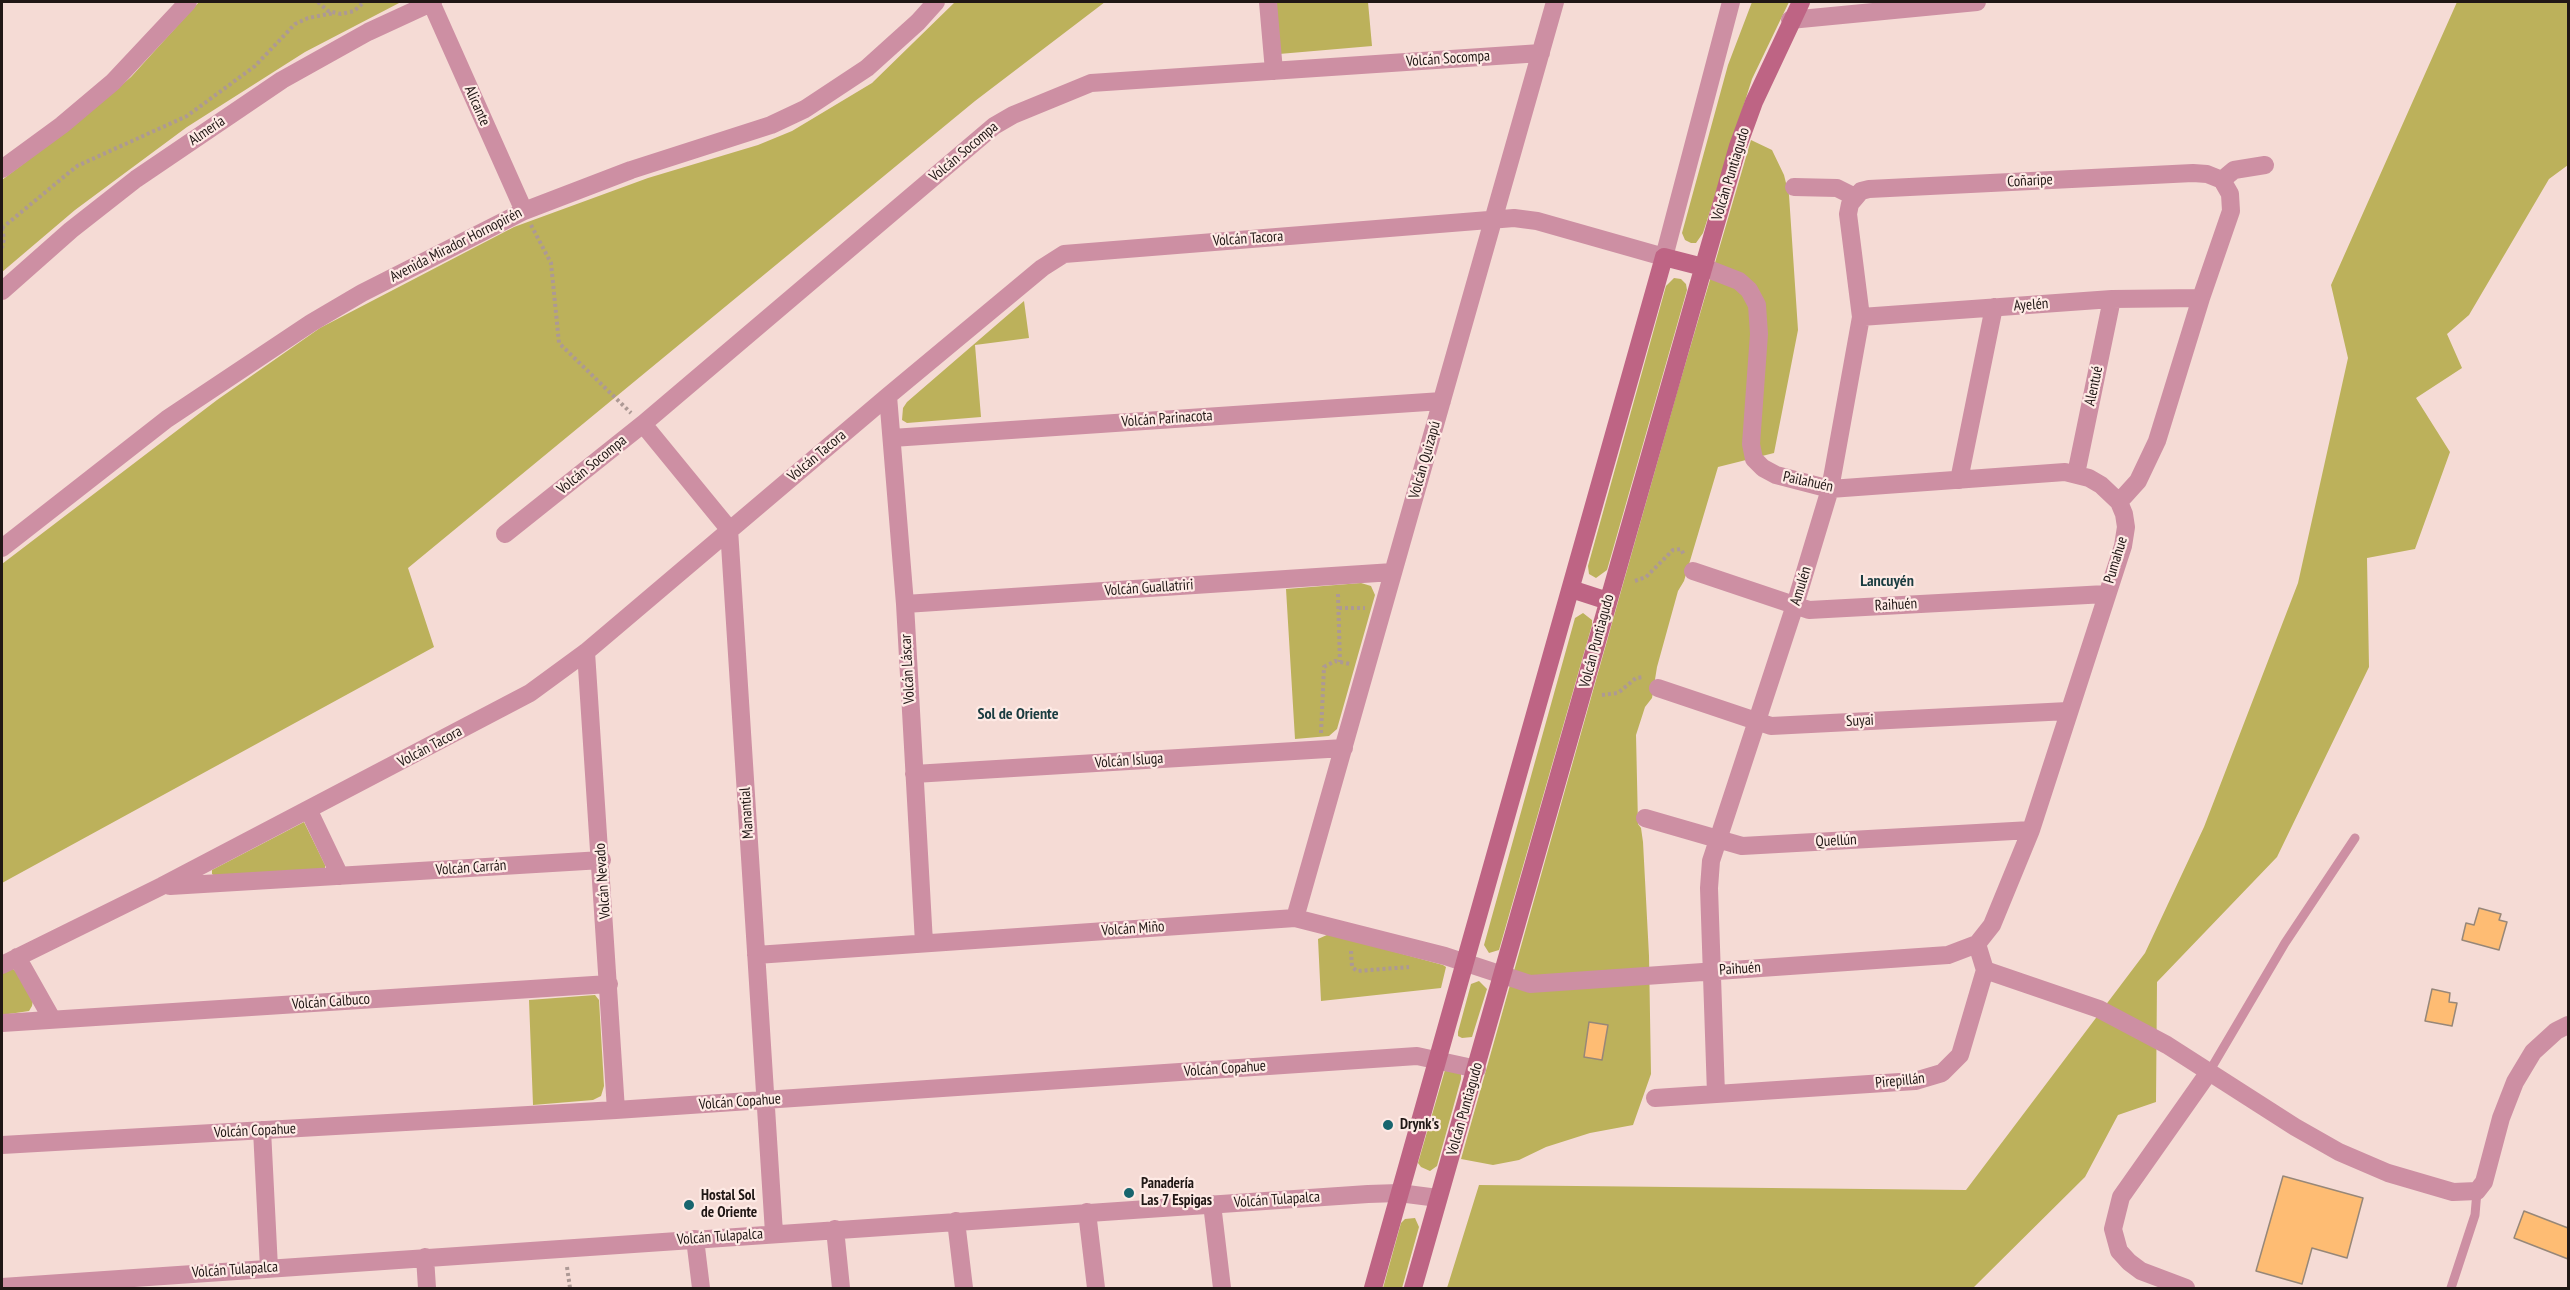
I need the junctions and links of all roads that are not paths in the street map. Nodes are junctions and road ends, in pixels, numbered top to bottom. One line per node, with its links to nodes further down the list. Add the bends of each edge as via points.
1 (188, 2): 13 (street, via 114,82)
2 (432, 2): 17 (street, Alicante); 21 (street, Almería, via 282,80 136,179)
3 (936, 2): 17 (street, Avenida Mirador Hornopirén, via 867,68 805,109 771,125)
4 (1268, 2): 11 (street)
5 (1555, 2): 10 (street, Volcán Quizapú)
6 (1731, 2): 19 (street)
7 (1801, 2): 9 (main road, Volcán Puntiagudo)
8 (1977, 2): 9 (street)
9 (1790, 20): 20 (main road, Volcán Puntiagudo, via 1745,124)
10 (1541, 53): 11 (street, Volcán Socompa); 18 (street, Volcán Quizapú)
11 (1274, 71): 28 (street, Volcán Socompa, via 1091,83 1012,115 994,126)
12 (2265, 165): 14 (street, via 2234,170)
13 (2, 169)
14 (2222, 180): 16 (street, Coñaripe, via 2207,174 2181,174 1869,189); 22 (street, via 2230,194 2231,211)
15 (1794, 187): 16 (street, via 1837,188)
16 (1855, 197): 25 (street, Amulén, via 1848,214)
17 (524, 211): 36 (street, Avenida Mirador Hornopirén, via 362,292 293,334 167,419)
18 (1493, 220): 19 (street, Volcán Tacora, via 1537,221); 26 (street, Volcán Tacora, via 1064,254); 27 (street, Volcán Quizapú)
19 (1664, 257): 20 (main road, Volcán Tacora); 39 (main road)
20 (1703, 267): 32 (street, Pailahuén, via 1739,281 1757,305 1759,334 1751,444 1757,463 1776,475); 41 (main road, Volcán Puntiagudo)
21 (2, 291)
22 (2201, 298): 23 (street, Ayelén); 33 (street, via 2152,455 2138,481)
23 (2112, 299): 24 (street, Ayelén); 30 (street, Alentué)
24 (1994, 307): 25 (street, Ayelén); 31 (street)
25 (1861, 317): 32 (street, Amulén)
26 (888, 396): 29 (street, Volcán Láscar); 34 (street, Volcán Tacora)
27 (1442, 401): 29 (street, Volcán Parinacota); 38 (street, Volcán Quizapú)
28 (643, 424): 34 (street); 35 (street, Volcán Socompa)
29 (892, 438): 42 (street, Volcán Láscar)
30 (2076, 474): 31 (street, Pailahuén, via 2056,471); 33 (street, Pailahuén, via 2101,485)
31 (1959, 480): 32 (street, Pailahuén)
32 (1830, 489): 43 (street, Amulén)
33 (2118, 502): 40 (street, Pumahue, via 2124,514 2125,537)
34 (729, 529): 44 (street, Volcán Tacora); 61 (street, Manantial)
35 (505, 534)
36 (2, 547)
37 (1693, 571): 43 (street, Raihuén)
38 (1393, 572): 42 (street, Volcán Guallatriri); 48 (street, Volcán Quizapú)
39 (1571, 589): 41 (main road); 63 (main road)
40 (2106, 594): 43 (street, Raihuén, via 1809,610); 46 (street, Pumahue)
41 (1608, 602): 66 (main road, Volcán Puntiagudo)
42 (905, 604): 49 (street, Volcán Láscar)
43 (1795, 605): 47 (street, Amulén)
44 (586, 652): 50 (street, Volcán Tacora, via 514,703); 55 (street, Volcán Nevado)
45 (1658, 688): 47 (street, Suyai)
46 (2068, 711): 47 (street, Suyai, via 1771,726); 52 (street, Pumahue)
47 (1756, 722): 54 (street, Amulén)
48 (1344, 748): 49 (street, Volcán Isluga); 58 (street, Volcán Quizapú)
49 (914, 774): 59 (street, Volcán Láscar)
50 (309, 811): 56 (street); 57 (street, Volcán Tacora)
51 (1645, 818): 54 (street, Quellún)
52 (2031, 830): 54 (street, Quellún, via 1742,846); 60 (street, Pumahue, via 1992,925)
53 (2355, 838): 73 (lane, via 2284,942)
54 (1717, 840): 64 (street, Amulén, via 1709,888)
55 (602, 860): 56 (street, Volcán Carrán); 67 (street, Volcán Nevado)
56 (340, 876): 57 (street, Volcán Carrán)
57 (162, 886): 62 (street, Volcán Tacora)
58 (1295, 918): 59 (street, Volcán Miño); 63 (street, Volcán Miño)
59 (924, 944): 61 (street, Volcán Miño)
60 (1977, 944): 64 (street, Paihuén, via 1948,955); 65 (street)
61 (756, 955): 76 (street, Manantial)
62 (9, 961): 68 (street)
63 (1465, 963): 66 (street, Volcán Miño); 71 (main road)
64 (1712, 970): 66 (street, Paihuén, via 1543,984 1521,983); 74 (street)
65 (1985, 970): 73 (street, via 2127,1022); 74 (street, Pirepillán, via 1960,1055 1942,1073 1915,1081)
66 (1503, 976): 72 (main road, Volcán Puntiagudo)
67 (609, 984): 68 (street, Volcán Calbuco); 77 (street, Volcán Nevado)
68 (52, 1019): 69 (street, Volcán Calbuco)
69 (2, 1023)
70 (2568, 1024): 80 (street, via 2533,1052 2516,1082 2501,1118 2484,1182)
71 (1437, 1058): 72 (street, Volcán Copahue); 76 (street, Volcán Copahue, via 1417,1056); 81 (main road)
72 (1477, 1069): 82 (main road, Volcán Puntiagudo)
73 (2209, 1072): 80 (street, via 2339,1152 2427,1186 2453,1192); 100 (street, via 2121,1197 2113,1229 2119,1251 2129,1262 2141,1271)
74 (1716, 1094): 75 (street, Pirepillán)
75 (1655, 1098)
76 (765, 1100): 77 (street, Volcán Copahue); 87 (street, Manantial)
77 (616, 1110): 78 (street, Volcán Copahue)
78 (262, 1130): 79 (street, Volcán Copahue); 90 (street)
79 (2, 1145)
80 (2476, 1191): 101 (lane, via 2475,1215)
81 (1399, 1193): 82 (street, Volcán Tulapalca); 83 (street, Volcán Tulapalca); 98 (main road)
82 (1438, 1198): 99 (main road, Volcán Puntiagudo)
83 (1212, 1204): 84 (street, Volcán Tulapalca); 97 (street)
84 (1087, 1212): 85 (street, Volcán Tulapalca); 96 (street)
85 (956, 1221): 86 (street, Volcán Tulapalca); 95 (street)
86 (835, 1229): 87 (street, Volcán Tulapalca); 94 (street)
87 (774, 1233): 88 (street, Volcán Tulapalca)
88 (695, 1239): 89 (street, Volcán Tulapalca); 93 (street)
89 (425, 1257): 90 (street, Volcán Tulapalca); 92 (street)
90 (269, 1268): 91 (street, Volcán Tulapalca)
91 (2, 1287)
92 (427, 1288)
93 (701, 1288)
94 (841, 1288)
95 (964, 1288)
96 (1096, 1288)
97 (1222, 1288)
98 (1373, 1288)
99 (1413, 1288)
100 (2186, 1288)
101 (2451, 1288)

